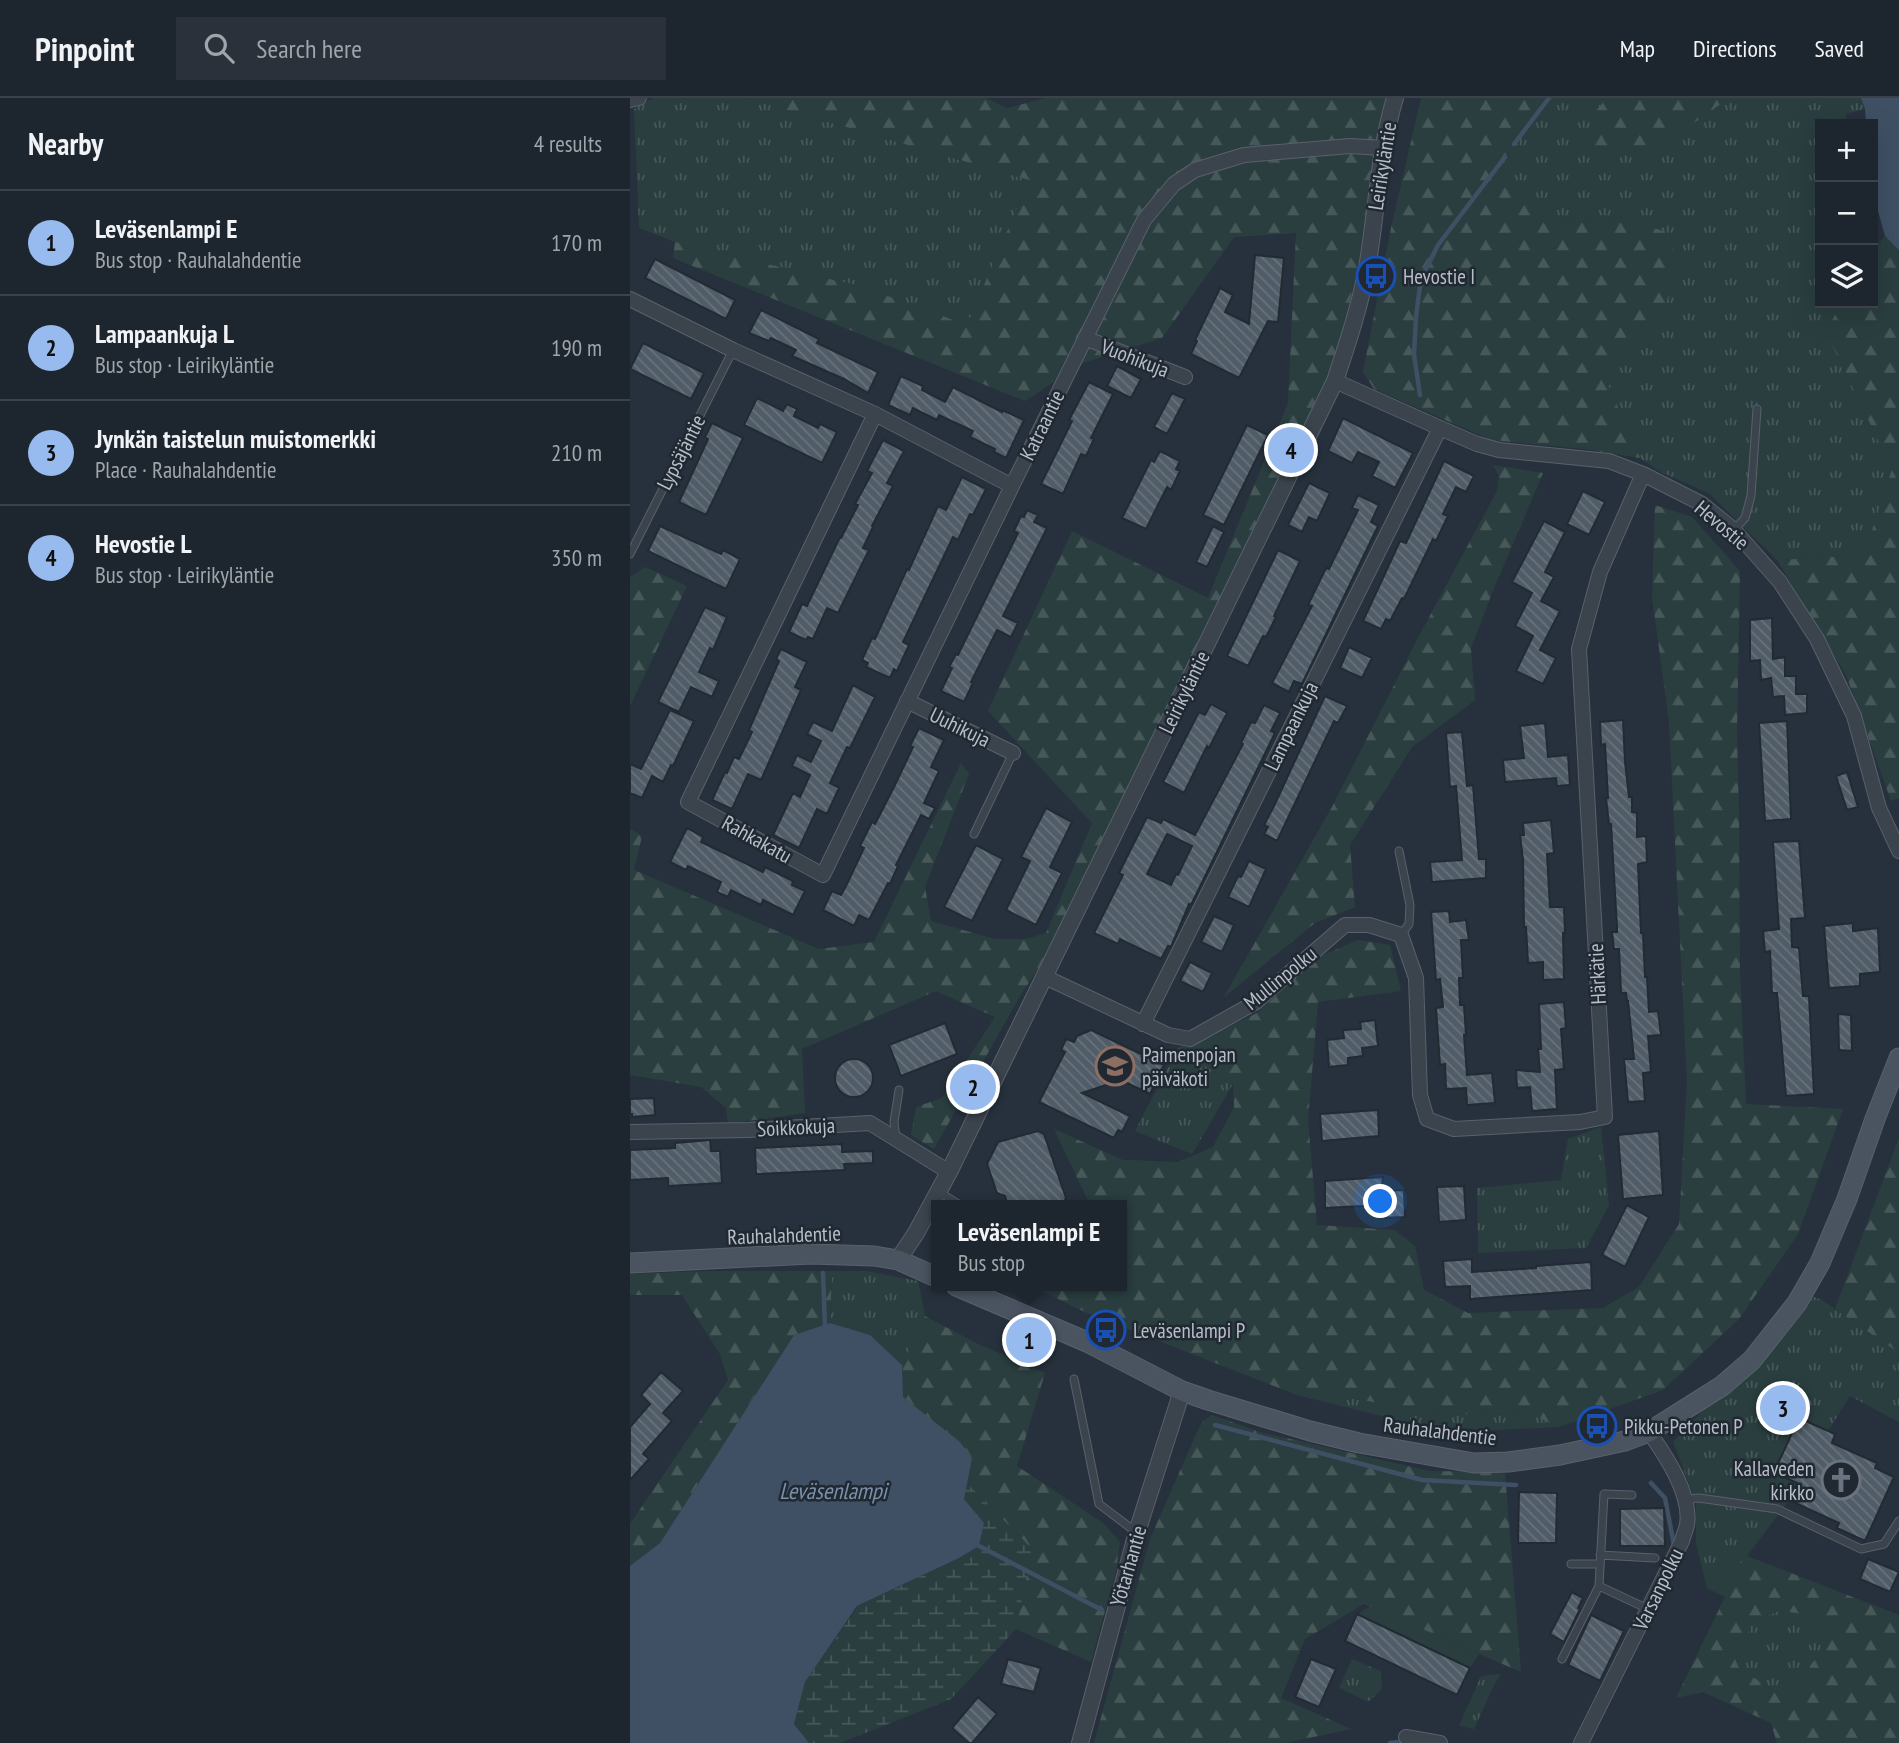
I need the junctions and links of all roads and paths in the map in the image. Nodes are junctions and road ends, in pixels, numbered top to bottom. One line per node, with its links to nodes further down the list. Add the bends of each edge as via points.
1 (639, 98): 3 (street)
2 (1395, 98): 4 (street, Leirikyläntie)
3 (630, 100)
4 (1384, 148): 6 (street, Katraantie, via 1350,146 1244,155 1195,170 1174,184 1144,220); 9 (street, Leirikyläntie, via 1356,320)
5 (630, 299): 7 (street, Katraantie)
6 (1085, 338): 8 (street, Vuohikuja); 14 (street, Katraantie)
7 (733, 349): 11 (street, Katraantie); 16 (lane, Lypsäjäntie)
8 (1185, 377)
9 (1335, 382): 12 (street, Hevostie); 23 (street, Leirikyläntie)
10 (1757, 409): 15 (lane, via 1752,496 1745,518)
11 (875, 414): 14 (street, Katraantie); 17 (street, Rahkakatu, via 688,802 823,875)
12 (1440, 428): 13 (street, Hevostie, via 1499,450 1609,461); 24 (street, Lampaankuja)
13 (1643, 474): 15 (street, Hevostie, via 1702,504); 22 (street, Härkätie, via 1600,572 1579,649 1605,1117 1454,1129 1427,1119 1420,1095 1416,978)
14 (1012, 486): 17 (street, Rahkakatu)
15 (1734, 530): 21 (street, Hevostie, via 1780,582 1817,639 1854,716 1879,808)
16 (630, 554)
17 (907, 701): 18 (street, Uuhikuja)
18 (1013, 753): 19 (lane)
19 (974, 834)
20 (1399, 851): 22 (lane, via 1410,905 1409,924)
21 (1899, 851)
22 (1401, 935): 24 (street, Mullinpolku, via 1369,925 1345,925 1256,1002 1189,1039)
23 (1045, 977): 24 (street, Mullinpolku); 29 (street, Leirikyläntie)
24 (1143, 1024)
25 (1899, 1058): 40 (main road, Rauhalahdentie, via 1842,1212 1797,1303 1752,1360)
26 (899, 1090): 28 (lane)
27 (630, 1132): 28 (street, Soikkokuja, via 870,1123)
28 (896, 1139): 29 (street, Soikkokuja)
29 (949, 1172): 30 (street, Leirikyläntie)
30 (938, 1191): 31 (street, Leirikyläntie); 32 (lane)
31 (933, 1200)
32 (952, 1200)
33 (931, 1204): 34 (street, Leirikyläntie)
34 (898, 1260): 35 (main road, Rauhalahdentie, via 811,1254); 36 (main road, Rauhalahdentie)
35 (630, 1263)
36 (931, 1275)
37 (969, 1291): 39 (main road, Rauhalahdentie, via 1087,1342)
38 (1074, 1379): 44 (lane, via 1099,1504)
39 (1182, 1391): 40 (main road, Rauhalahdentie, via 1310,1431 1474,1463 1560,1455); 44 (street, Yötarhantie)
40 (1650, 1433): 42 (street, Varsanpolku, via 1669,1459)
41 (1632, 1495): 46 (lane, via 1604,1494)
42 (1685, 1499): 43 (lane, via 1777,1509 1861,1549 1884,1544); 49 (street, Varsanpolku, via 1687,1523 1682,1541)
43 (1899, 1521)
44 (1137, 1532): 52 (street, Yötarhantie)
45 (1655, 1558): 46 (lane)
46 (1600, 1560): 47 (lane); 48 (lane)
47 (1571, 1564)
48 (1599, 1586): 49 (lane); 50 (lane)
49 (1648, 1609): 54 (street, Varsanpolku)
50 (1562, 1659)
51 (1406, 1737): 53 (street)
52 (1080, 1743)
53 (1440, 1743)
54 (1581, 1743)

